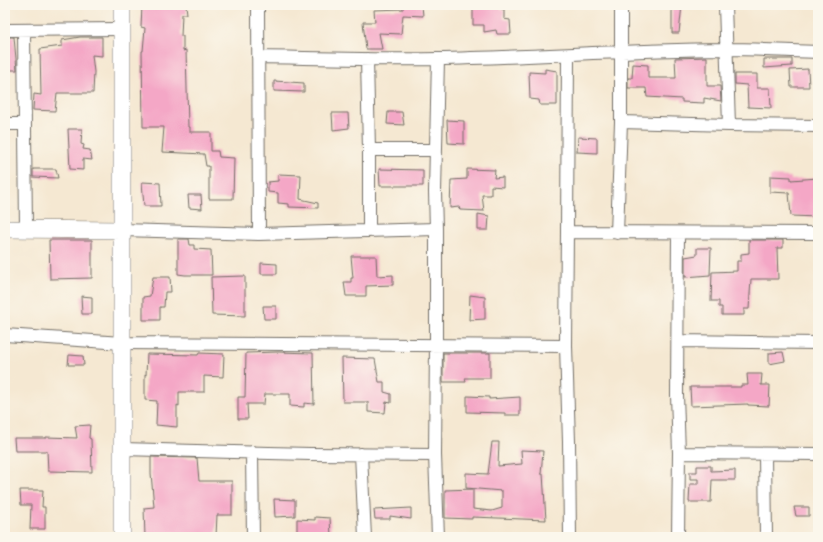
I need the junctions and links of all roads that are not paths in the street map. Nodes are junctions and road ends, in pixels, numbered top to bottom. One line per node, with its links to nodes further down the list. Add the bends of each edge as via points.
1 (122, 5): 5 (street)
2 (258, 5): 12 (street)
3 (621, 5): 9 (street)
4 (725, 5): 8 (street)
5 (122, 29): 7 (street); 25 (street)
6 (5, 30): 7 (street)
7 (24, 30): 17 (street)
8 (726, 49): 9 (street); 10 (street); 18 (street)
9 (622, 52): 11 (street); 15 (street)
10 (818, 52)
11 (568, 55): 14 (street); 27 (street)
12 (258, 57): 13 (street); 31 (street)
13 (367, 59): 14 (street); 20 (street)
14 (438, 59): 21 (street)
15 (621, 122): 18 (street); 28 (street)
16 (5, 124): 17 (street)
17 (25, 124): 23 (street)
18 (729, 125): 19 (street)
19 (818, 126)
20 (369, 150): 21 (street); 26 (street)
21 (436, 150): 24 (street)
22 (5, 229): 23 (street)
23 (26, 229): 25 (street)
24 (436, 229): 26 (street); 36 (street)
25 (122, 230): 31 (street); 34 (street)
26 (369, 231): 31 (street)
27 (567, 232): 28 (street); 37 (street)
28 (617, 233): 29 (street)
29 (678, 233): 30 (street); 33 (street)
30 (818, 233)
31 (259, 234)
32 (5, 335): 34 (street)
33 (678, 341): 35 (street); 40 (street)
34 (122, 343): 36 (street); 38 (street)
35 (818, 343)
36 (436, 345): 37 (street); 44 (street)
37 (566, 346): 49 (street)
38 (122, 449): 39 (street); 45 (street)
39 (252, 452): 41 (street); 46 (street)
40 (679, 453): 42 (street); 50 (street)
41 (361, 454): 44 (street); 47 (street)
42 (766, 454): 43 (street); 51 (street)
43 (818, 454)
44 (435, 455): 48 (street)
45 (122, 537)
46 (253, 537)
47 (365, 537)
48 (438, 537)
49 (570, 537)
50 (678, 537)
51 (766, 537)

